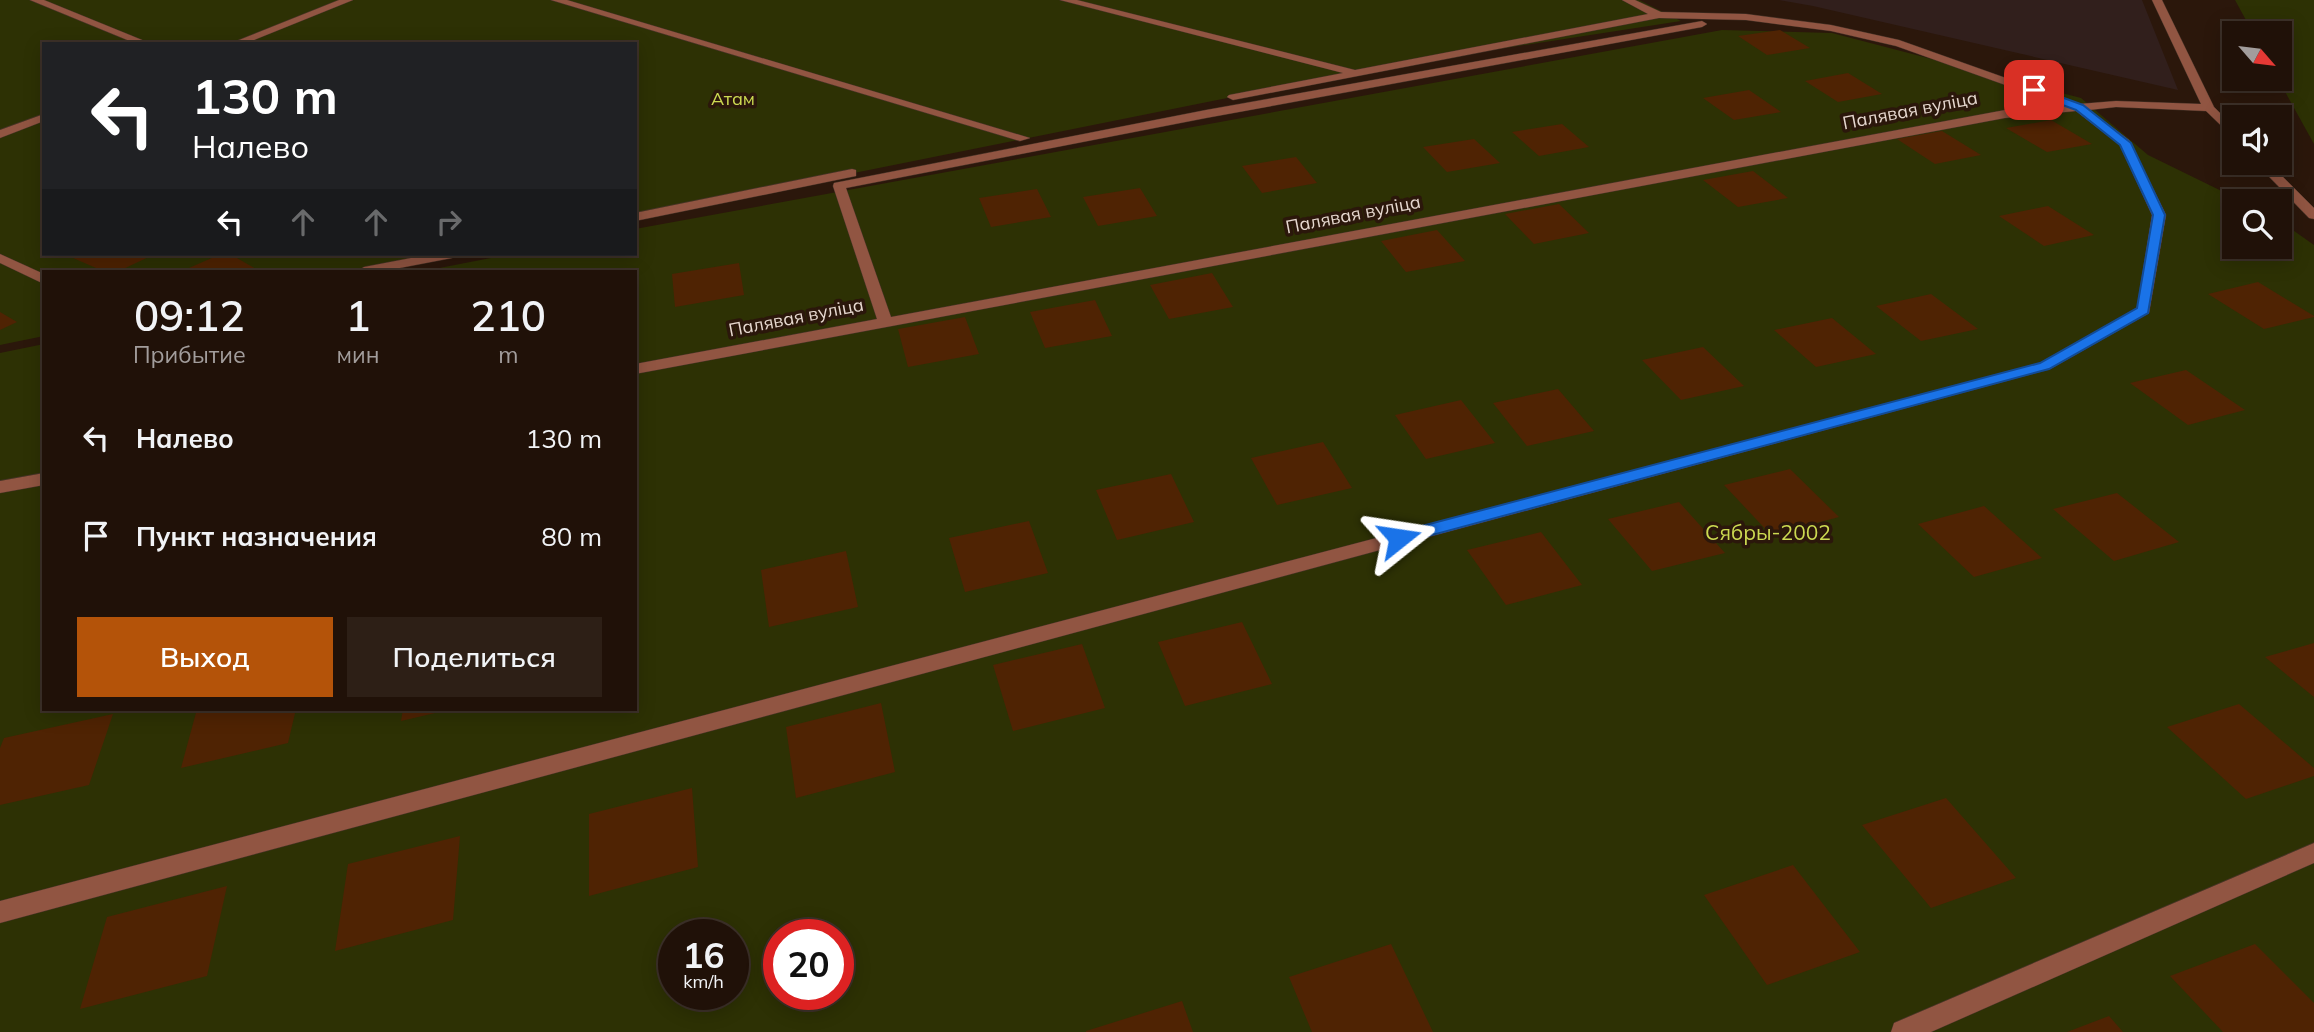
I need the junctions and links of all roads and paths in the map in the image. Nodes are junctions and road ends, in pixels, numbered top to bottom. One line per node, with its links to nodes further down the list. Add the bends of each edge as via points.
1 (36, 0): 9 (street)
2 (348, 0): 10 (street)
3 (556, 0): 17 (street)
4 (1065, 0): 11 (street)
5 (1627, 0): 7 (street)
6 (2157, 0): 13 (street)
7 (1660, 15): 8 (street); 11 (street)
8 (1746, 17): 12 (street, via 1899,43); 25 (street, via 1220,111 839,186)
9 (142, 42)
10 (239, 42)
11 (1356, 72): 17 (street)
12 (2079, 108): 13 (street, Палявая вуліца, via 2116,104); 25 (street, Палявая вуліца, via 2005,114); 30 (street, via 2125,143 2159,215 2144,310 2045,366)
13 (2209, 108): 15 (street)
14 (42, 118): 16 (street)
15 (2222, 122)
16 (0, 134)
17 (1024, 138): 20 (street)
18 (2274, 175): 19 (street)
19 (2314, 215)
20 (637, 217)
21 (442, 256): 23 (street)
22 (0, 258): 24 (street)
23 (369, 270)
24 (42, 279)
25 (885, 322): 26 (street, Палявая вуліца)
26 (637, 369)
27 (42, 479): 28 (street)
28 (0, 487)
29 (2314, 853): 31 (street)
30 (0, 912)
31 (1903, 1032)

